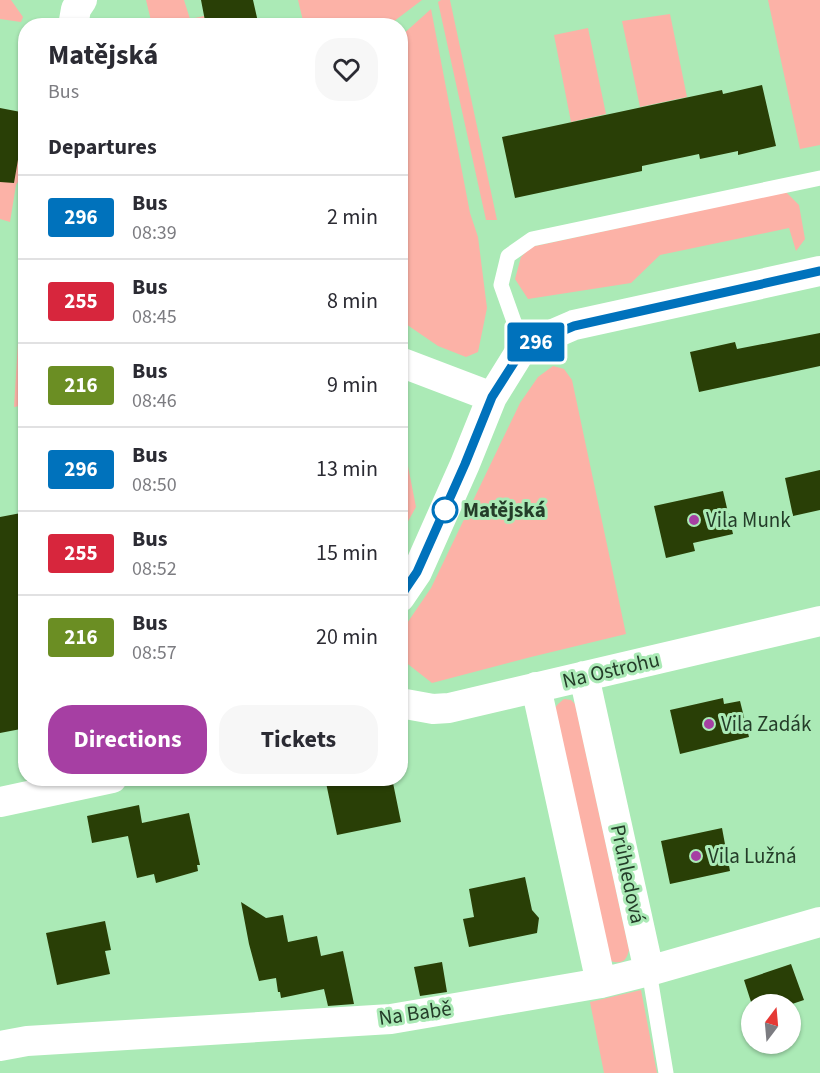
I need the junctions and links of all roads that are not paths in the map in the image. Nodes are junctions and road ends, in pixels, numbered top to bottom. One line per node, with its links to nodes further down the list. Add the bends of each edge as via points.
1 (82, 0): 2 (street)
2 (74, 18)
3 (820, 178): 5 (lane, via 532,239 508,256 501,285)
4 (820, 271): 5 (street, via 574,326)
5 (524, 347): 7 (street)
6 (408, 365): 7 (street)
7 (492, 397): 8 (street)
8 (408, 585)
9 (820, 621): 10 (street, Na Ostrohu)
10 (584, 676): 11 (street, Na Ostrohu); 16 (street, Průhledová)
11 (536, 687): 12 (street, Na Ostrohu, via 449,708); 17 (street)
12 (408, 704)
13 (75, 786): 14 (street)
14 (0, 802)
15 (820, 922): 16 (street, Na Babě)
16 (649, 971): 17 (street, Na Babě); 19 (lane, Průhledová)
17 (601, 983): 18 (street, Na Babě, via 391,1018 27,1041)
18 (0, 1047)
19 (666, 1073)

